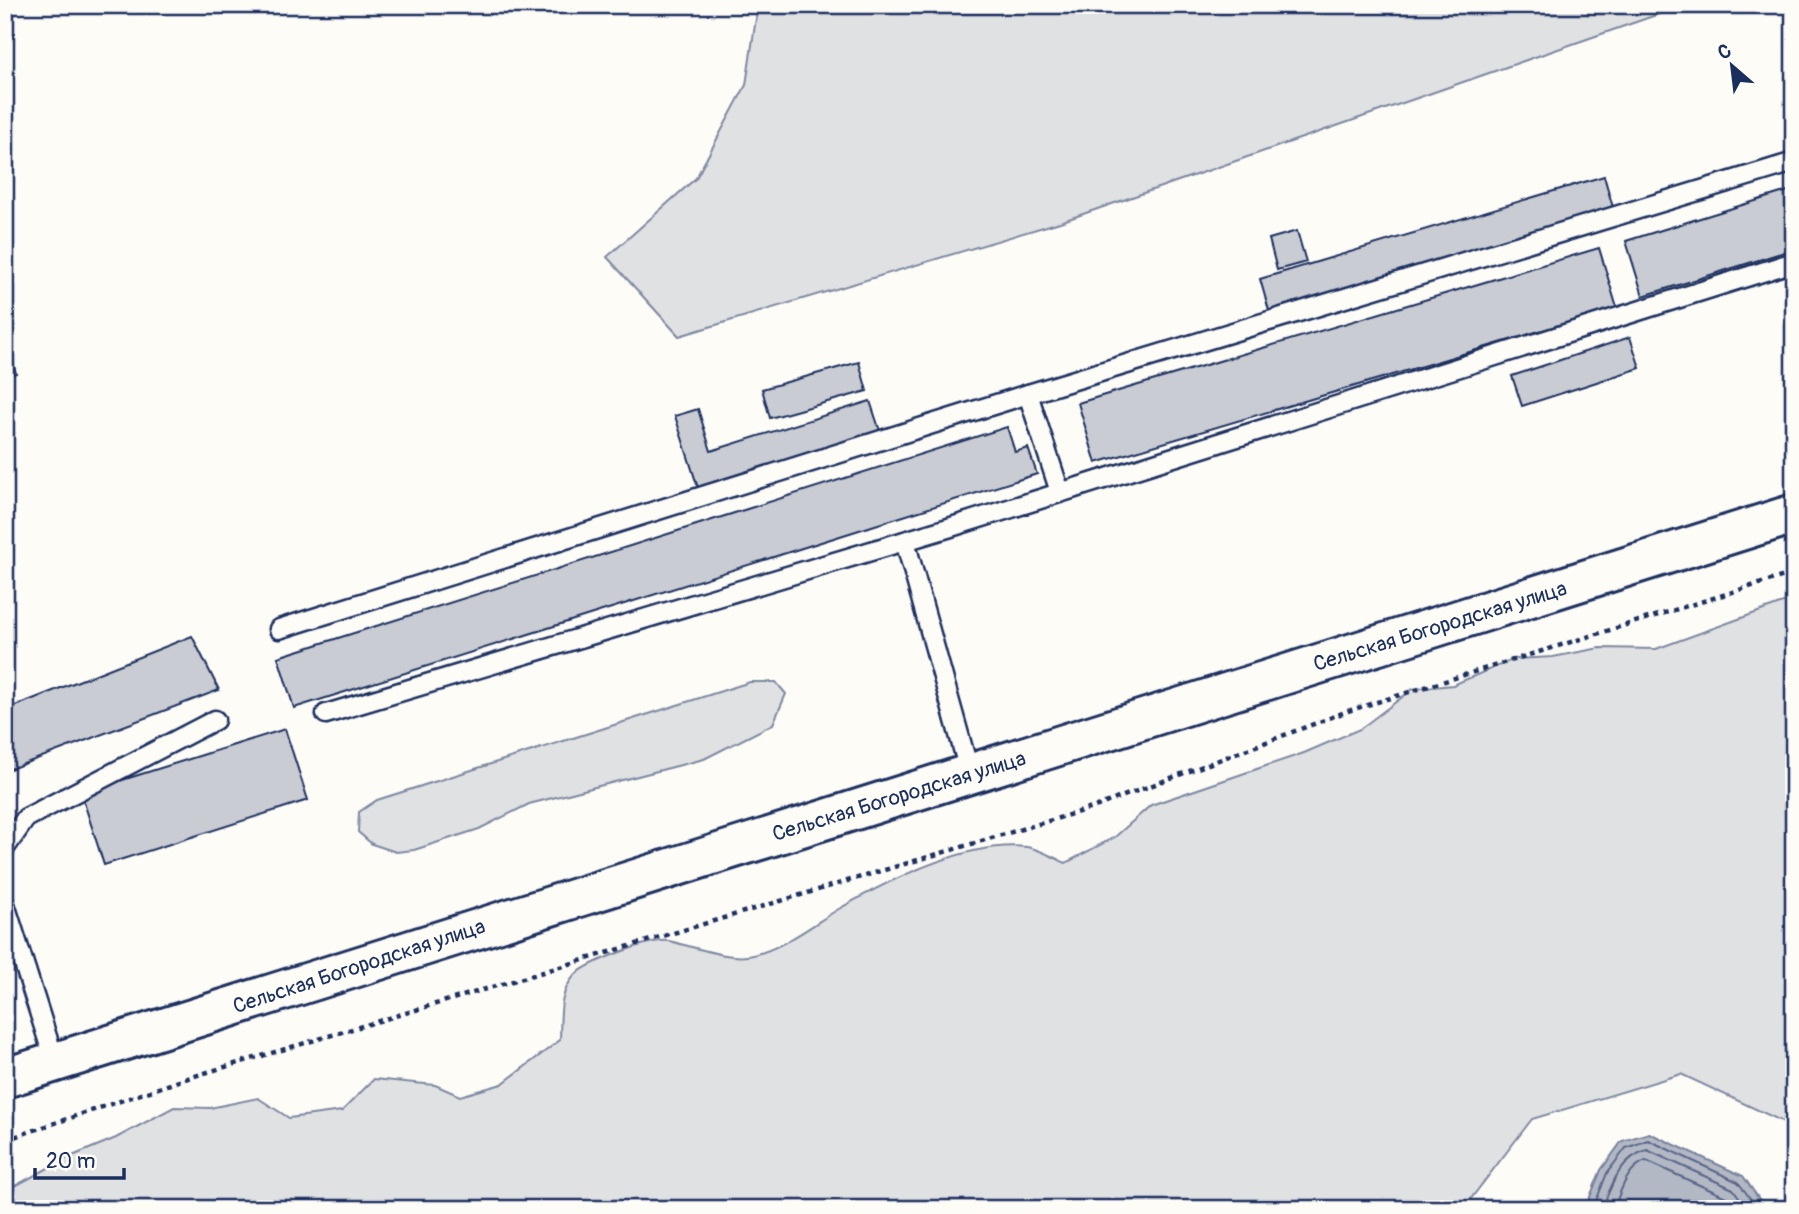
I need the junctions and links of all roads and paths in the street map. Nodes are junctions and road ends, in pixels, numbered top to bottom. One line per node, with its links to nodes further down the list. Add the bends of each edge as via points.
1 (1794, 162): 3 (lane)
2 (1794, 262): 4 (lane)
3 (1028, 394): 4 (lane); 8 (lane)
4 (1060, 492): 6 (lane)
5 (1794, 514): 11 (main road, Сельская Богородская улица)
6 (905, 541): 9 (lane); 11 (lane)
7 (1794, 573): 16 (path, via 1348,711 1092,808 188,1078)
8 (279, 629)
9 (326, 714)
10 (215, 720): 12 (lane, via 26,818)
11 (970, 774): 14 (main road, Сельская Богородская улица)
12 (5, 848)
13 (5, 904): 14 (lane)
14 (55, 1062): 15 (main road, Сельская Богородская улица)
15 (5, 1077)
16 (5, 1140)

